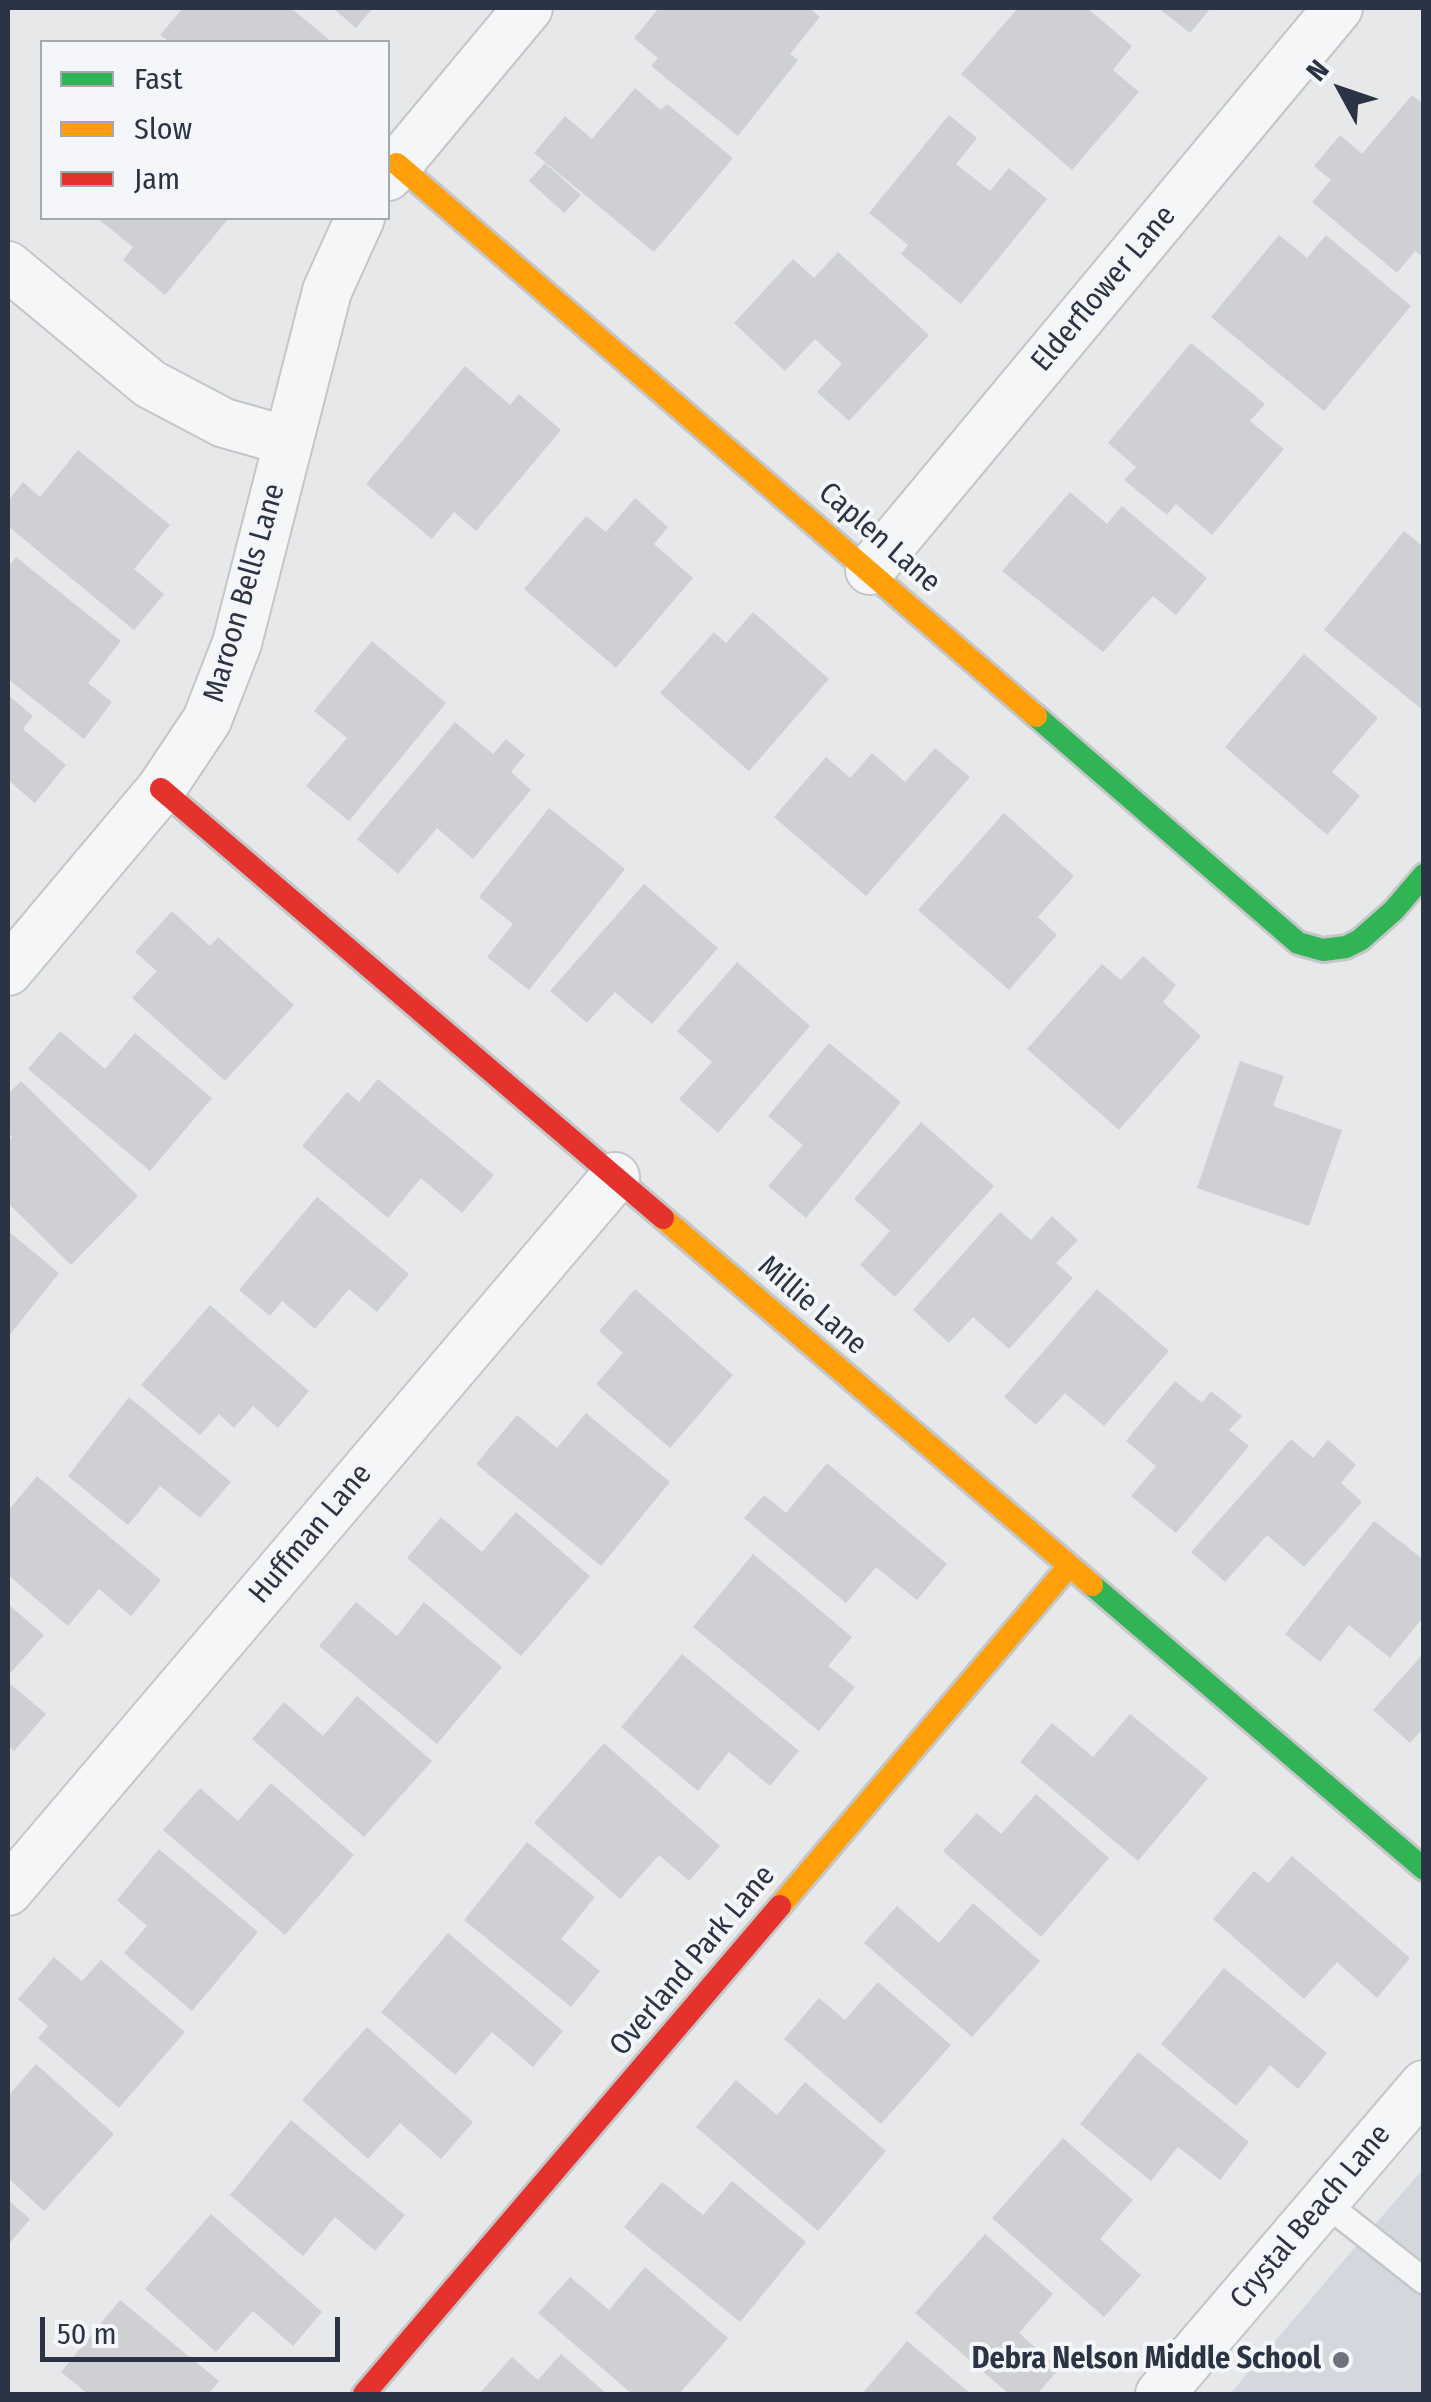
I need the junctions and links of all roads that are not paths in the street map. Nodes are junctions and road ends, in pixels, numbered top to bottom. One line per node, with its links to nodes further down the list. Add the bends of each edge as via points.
1 (528, 8): 3 (street)
2 (1338, 8): 7 (street, Elderflower Lane)
3 (392, 170): 7 (street, Caplen Lane)
4 (359, 220): 6 (street, Maroon Bells Lane, via 327,291)
5 (8, 266): 6 (street, via 150,384 224,423)
6 (288, 441): 8 (street, Maroon Bells Lane, via 224,682)
7 (870, 570): 9 (street, Caplen Lane, via 1309,948 1360,940)
8 (161, 789): 10 (street, Maroon Bells Lane); 11 (street, Millie Lane)
9 (1424, 875)
10 (8, 971)
11 (615, 1178): 12 (street, Millie Lane); 14 (street, Huffman Lane)
12 (1069, 1566): 13 (street, Millie Lane); 18 (street, Overland Park Lane)
13 (1424, 1870)
14 (8, 1891)
15 (1424, 2085): 16 (street, Crystal Beach Lane)
16 (1324, 2202): 17 (lane); 19 (street, Crystal Beach Lane)
17 (1424, 2281)
18 (364, 2394)
19 (1160, 2394)

